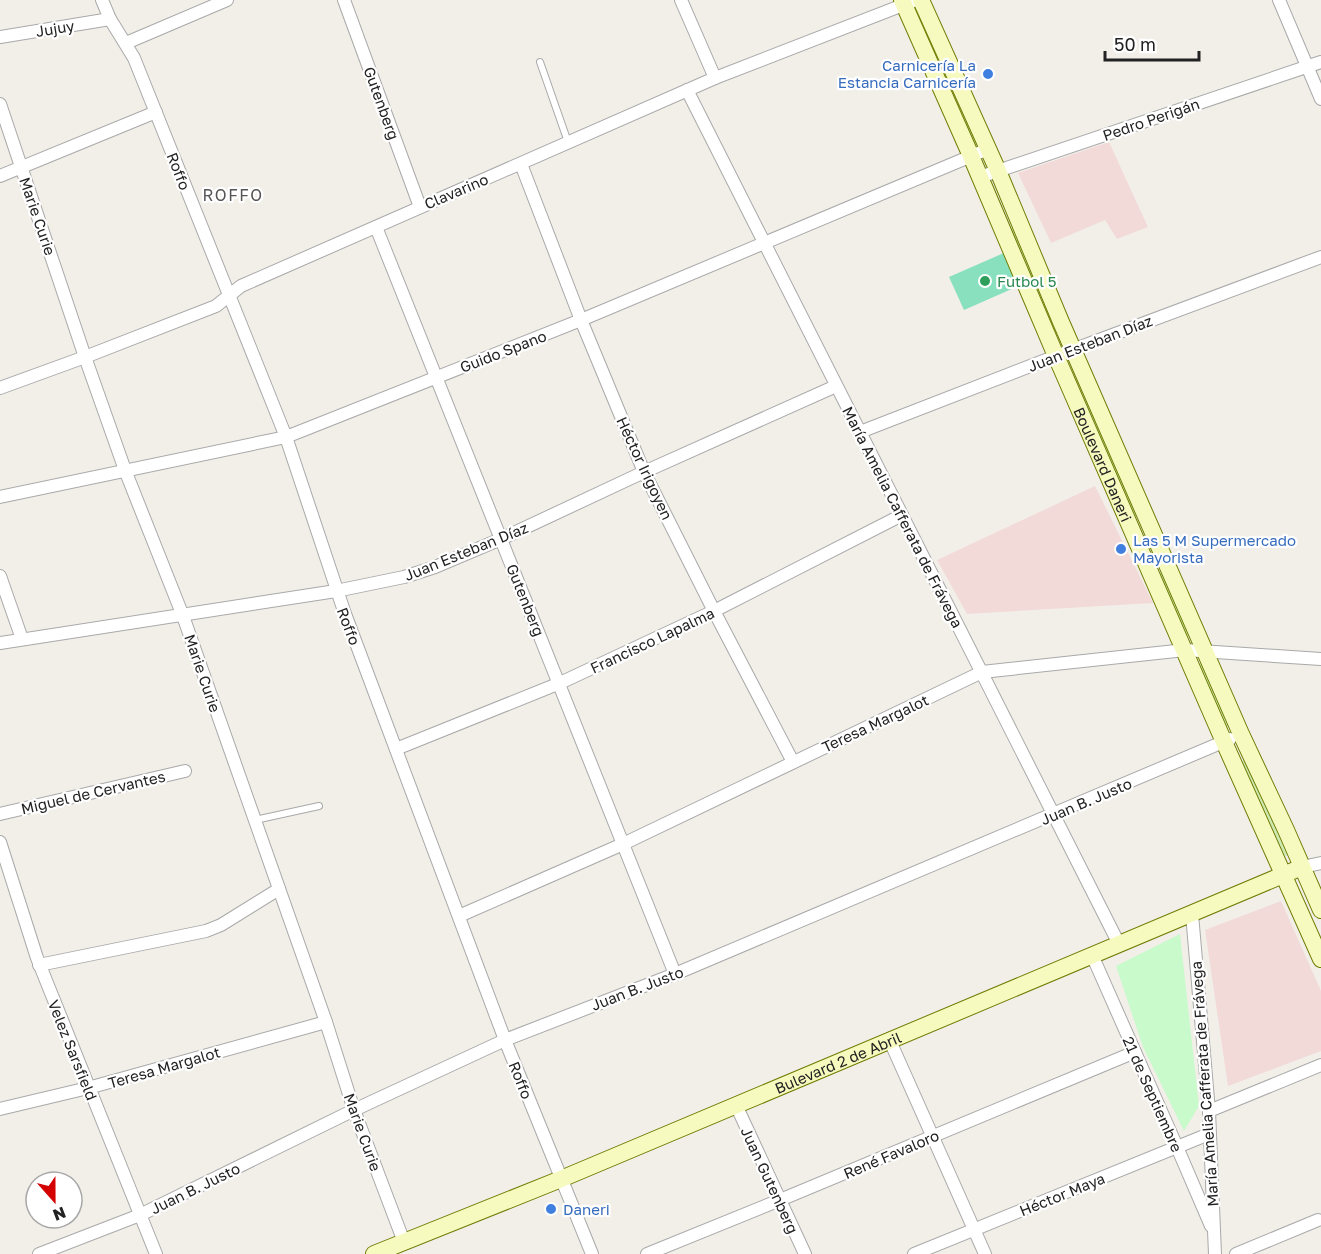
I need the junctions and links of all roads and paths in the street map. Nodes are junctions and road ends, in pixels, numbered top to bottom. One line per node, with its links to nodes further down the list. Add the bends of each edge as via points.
1 (102, 0): 8 (street, Roffo)
2 (225, 0): 10 (street)
3 (344, 0): 27 (street, Gutenberg)
4 (681, 0): 14 (street)
5 (921, 0): 20 (main road, Boulevard Daneri)
6 (1279, 0): 13 (street)
7 (907, 2): 14 (street, Clavarino); 21 (main road, Boulevard Daneri)
8 (110, 20): 9 (street, Jujuy); 10 (street, Roffo)
9 (0, 37)
10 (126, 43): 18 (street, Roffo)
11 (540, 62): 19 (lane)
12 (1321, 62): 13 (street, Pedro Perigán)
13 (1308, 66): 16 (street); 24 (street, Pedro Perigán)
14 (715, 78): 15 (street, Clavarino)
15 (687, 90): 19 (street, Clavarino); 31 (street, María Amelia Cafferata de Frávega)
16 (1321, 99)
17 (0, 104): 23 (street, Marie Curie)
18 (156, 112): 23 (street); 33 (street, Roffo)
19 (568, 143): 22 (street, Clavarino)
20 (988, 149): 21 (street, Guido Spano); 24 (main road, Boulevard Daneri)
21 (971, 156): 26 (main road, Boulevard Daneri); 31 (street, Guido Spano)
22 (520, 164): 27 (street, Clavarino); 34 (street, Héctor Irigoyen)
23 (22, 169): 25 (street); 37 (street, Marie Curie)
24 (998, 171): 26 (street, Pedro Perigán); 28 (main road, Boulevard Daneri)
25 (0, 176)
26 (980, 177): 29 (main road, Boulevard Daneri)
27 (420, 207): 30 (street, Clavarino)
28 (1017, 216): 29 (main road); 35 (main road, Boulevard Daneri)
29 (999, 223): 36 (main road, Boulevard Daneri)
30 (376, 227): 33 (street, Clavarino, via 241,286); 38 (street, Gutenberg)
31 (764, 243): 34 (street, Guido Spano); 39 (street, María Amelia Cafferata de Frávega)
32 (1321, 257): 35 (street, Juan Esteban Díaz)
33 (229, 295): 37 (street, Clavarino, via 216,306); 42 (street, Roffo)
34 (581, 320): 38 (street, Guido Spano); 44 (street, Héctor Irigoyen)
35 (1073, 350): 36 (street, Juan Esteban Díaz); 48 (main road, Boulevard Daneri)
36 (1056, 356): 41 (street, Juan Esteban Díaz); 49 (main road, Boulevard Daneri)
37 (85, 357): 40 (street, Clavarino); 43 (street, Marie Curie)
38 (436, 377): 42 (street, Guido Spano); 47 (street, Gutenberg)
39 (837, 386): 41 (street, María Amelia Cafferata de Frávega); 44 (street, Juan Esteban Díaz)
40 (0, 388)
41 (860, 432): 46 (street, María Amelia Cafferata de Frávega)
42 (286, 437): 43 (street, Guido Spano); 51 (street, Roffo)
43 (125, 471): 45 (street, Guido Spano); 53 (street, Marie Curie)
44 (644, 472): 47 (street, Juan Esteban Díaz); 52 (street, Héctor Irigoyen)
45 (0, 497)
46 (902, 515): 52 (street, Francisco Lapalma); 59 (street, María Amelia Cafferata de Frávega)
47 (501, 539): 51 (street, Juan Esteban Díaz, via 404,577); 60 (street, Gutenberg)
48 (1156, 539): 49 (main road); 57 (main road, Boulevard Daneri)
49 (1139, 546): 56 (main road, Boulevard Daneri)
50 (0, 576): 54 (street)
51 (336, 591): 53 (street, Juan Esteban Díaz); 63 (street, Roffo)
52 (714, 611): 60 (street, Francisco Lapalma); 64 (street, Héctor Irigoyen)
53 (183, 616): 54 (street, Juan Esteban Díaz); 69 (street, Marie Curie)
54 (22, 639): 55 (street, Juan Esteban Díaz)
55 (0, 644)
56 (1185, 650): 57 (street, Teresa Margalot); 59 (street, Teresa Margalot); 62 (main road, Boulevard Daneri)
57 (1205, 652): 58 (street, Teresa Margalot); 61 (main road, Boulevard Daneri)
58 (1321, 659)
59 (982, 672): 64 (street, Teresa Margalot); 68 (street, María Amelia Cafferata de Frávega)
60 (560, 684): 63 (street, Francisco Lapalma); 71 (street, Gutenberg)
61 (1241, 734): 62 (street, Juan B. Justo); 73 (main road, Boulevard Daneri)
62 (1224, 742): 68 (street, Juan B. Justo); 74 (main road, Boulevard Daneri)
63 (396, 749): 78 (street, Roffo)
64 (793, 762): 71 (street, Teresa Margalot)
65 (185, 771): 67 (street, Miguel de Cervantes)
66 (319, 806): 69 (lane)
67 (0, 814)
68 (1053, 815): 79 (street, María Amelia Cafferata de Frávega); 83 (street, Juan B. Justo)
69 (255, 820): 75 (street, Marie Curie)
70 (0, 842): 82 (street, Velez Sarsfield)
71 (623, 844): 78 (street, Teresa Margalot); 83 (street, Gutenberg)
72 (1321, 863): 73 (street)
73 (1302, 867): 74 (main road, Bulevard 2 de Abril); 76 (main road, Boulevard Daneri)
74 (1284, 875): 77 (main road, Bulevard 2 de Abril); 81 (main road, Boulevard Daneri)
75 (279, 889): 82 (street, via 206,931); 84 (street, Marie Curie)
76 (1321, 910)
77 (1192, 914): 79 (main road, Bulevard 2 de Abril); 93 (street, María Amelia Cafferata de Frávega)
78 (459, 916): 85 (street, Roffo)
79 (1119, 944): 80 (main road, Bulevard 2 de Abril)
80 (1092, 955): 86 (main road, Bulevard 2 de Abril); 87 (street, 21 de Septiembre)
81 (1321, 959)
82 (39, 965): 89 (street, Velez Sarsfield)
83 (675, 974): 85 (street, Juan B. Justo)
84 (326, 1022): 89 (street, Teresa Margalot); 92 (street, Marie Curie)
85 (505, 1040): 92 (street, Juan B. Justo); 97 (street, Roffo)
86 (890, 1041): 90 (main road, Bulevard 2 de Abril); 95 (street)
87 (1134, 1052): 95 (street, René Favaloro); 96 (street, 21 de Septiembre)
88 (1321, 1065): 93 (street)
89 (88, 1088): 91 (street, Teresa Margalot); 99 (street, Velez Sarsfield)
90 (736, 1105): 97 (main road, Bulevard 2 de Abril); 98 (street, Juan Gutenberg)
91 (0, 1109)
92 (354, 1110): 99 (street, Juan B. Justo); 103 (street, Marie Curie)
93 (1209, 1111): 94 (street, María Amelia Cafferata de Frávega)
94 (1209, 1134): 96 (street, Héctor Maya); 102 (street, María Amelia Cafferata de Frávega)
95 (933, 1137): 98 (street, René Favaloro); 101 (street)
96 (1177, 1147): 101 (street, Héctor Maya); 102 (street, 21 de Septiembre)
97 (561, 1179): 103 (main road, Bulevard 2 de Abril); 107 (street, Roffo)
98 (780, 1200): 108 (street, René Favaloro); 109 (street, Juan Gutenberg)
99 (140, 1215): 104 (street, Juan B. Justo); 105 (street, Velez Sarsfield)
100 (1318, 1220): 113 (street)
101 (974, 1230): 110 (street, Héctor Maya); 111 (street)
102 (1214, 1234): 112 (street, María Amelia Cafferata de Frávega)
103 (404, 1242): 106 (main road, Bulevard 2 de Abril)
104 (39, 1254)
105 (156, 1254)
106 (374, 1254)
107 (592, 1254)
108 (647, 1254)
109 (805, 1254)
110 (914, 1254)
111 (986, 1254)
112 (1215, 1254)
113 (1236, 1254)

